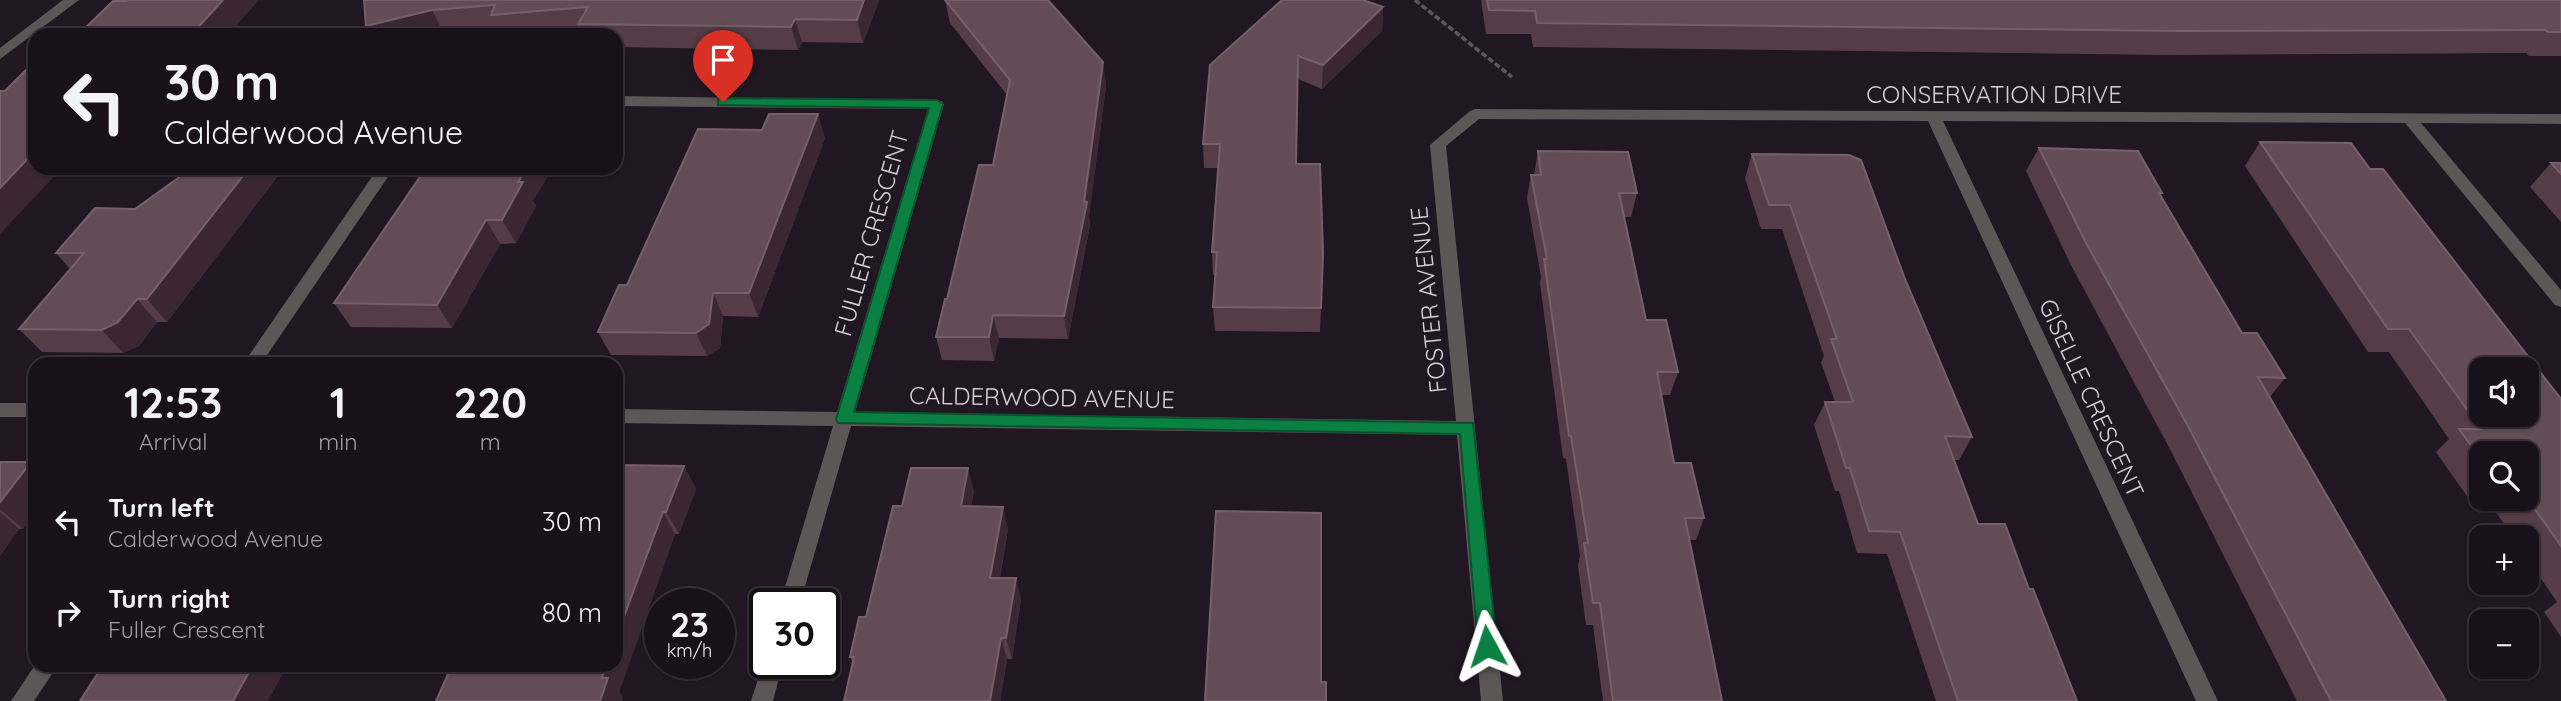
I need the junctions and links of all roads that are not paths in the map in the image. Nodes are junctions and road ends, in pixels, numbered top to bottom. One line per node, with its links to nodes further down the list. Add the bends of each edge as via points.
1 (72, 0): 2 (street)
2 (35, 28)
3 (28, 34): 4 (street)
4 (0, 55)
5 (623, 101): 16 (street, FULLER CRESCENT, via 937,104)
6 (1933, 116): 7 (street, CONSERVATION DRIVE); 9 (street, CONSERVATION DRIVE, via 1475,114); 24 (street, GISELLE CRESCENT)
7 (2410, 119): 8 (street, CONSERVATION DRIVE); 11 (street)
8 (2561, 119)
9 (1438, 145): 17 (street, FOSTER AVENUE)
10 (381, 175): 12 (street)
11 (2561, 301)
12 (257, 357)
13 (0, 410): 14 (street)
14 (28, 410)
15 (623, 416): 16 (street, CALDERWOOD AVENUE)
16 (844, 419): 17 (street, CALDERWOOD AVENUE); 18 (street, FULLER CRESCENT)
17 (1467, 428): 23 (street, FOSTER AVENUE)
18 (795, 588)
19 (42, 672): 21 (street)
20 (768, 679): 22 (street)
21 (22, 701)
22 (762, 701)
23 (1492, 701)
24 (2207, 701)

